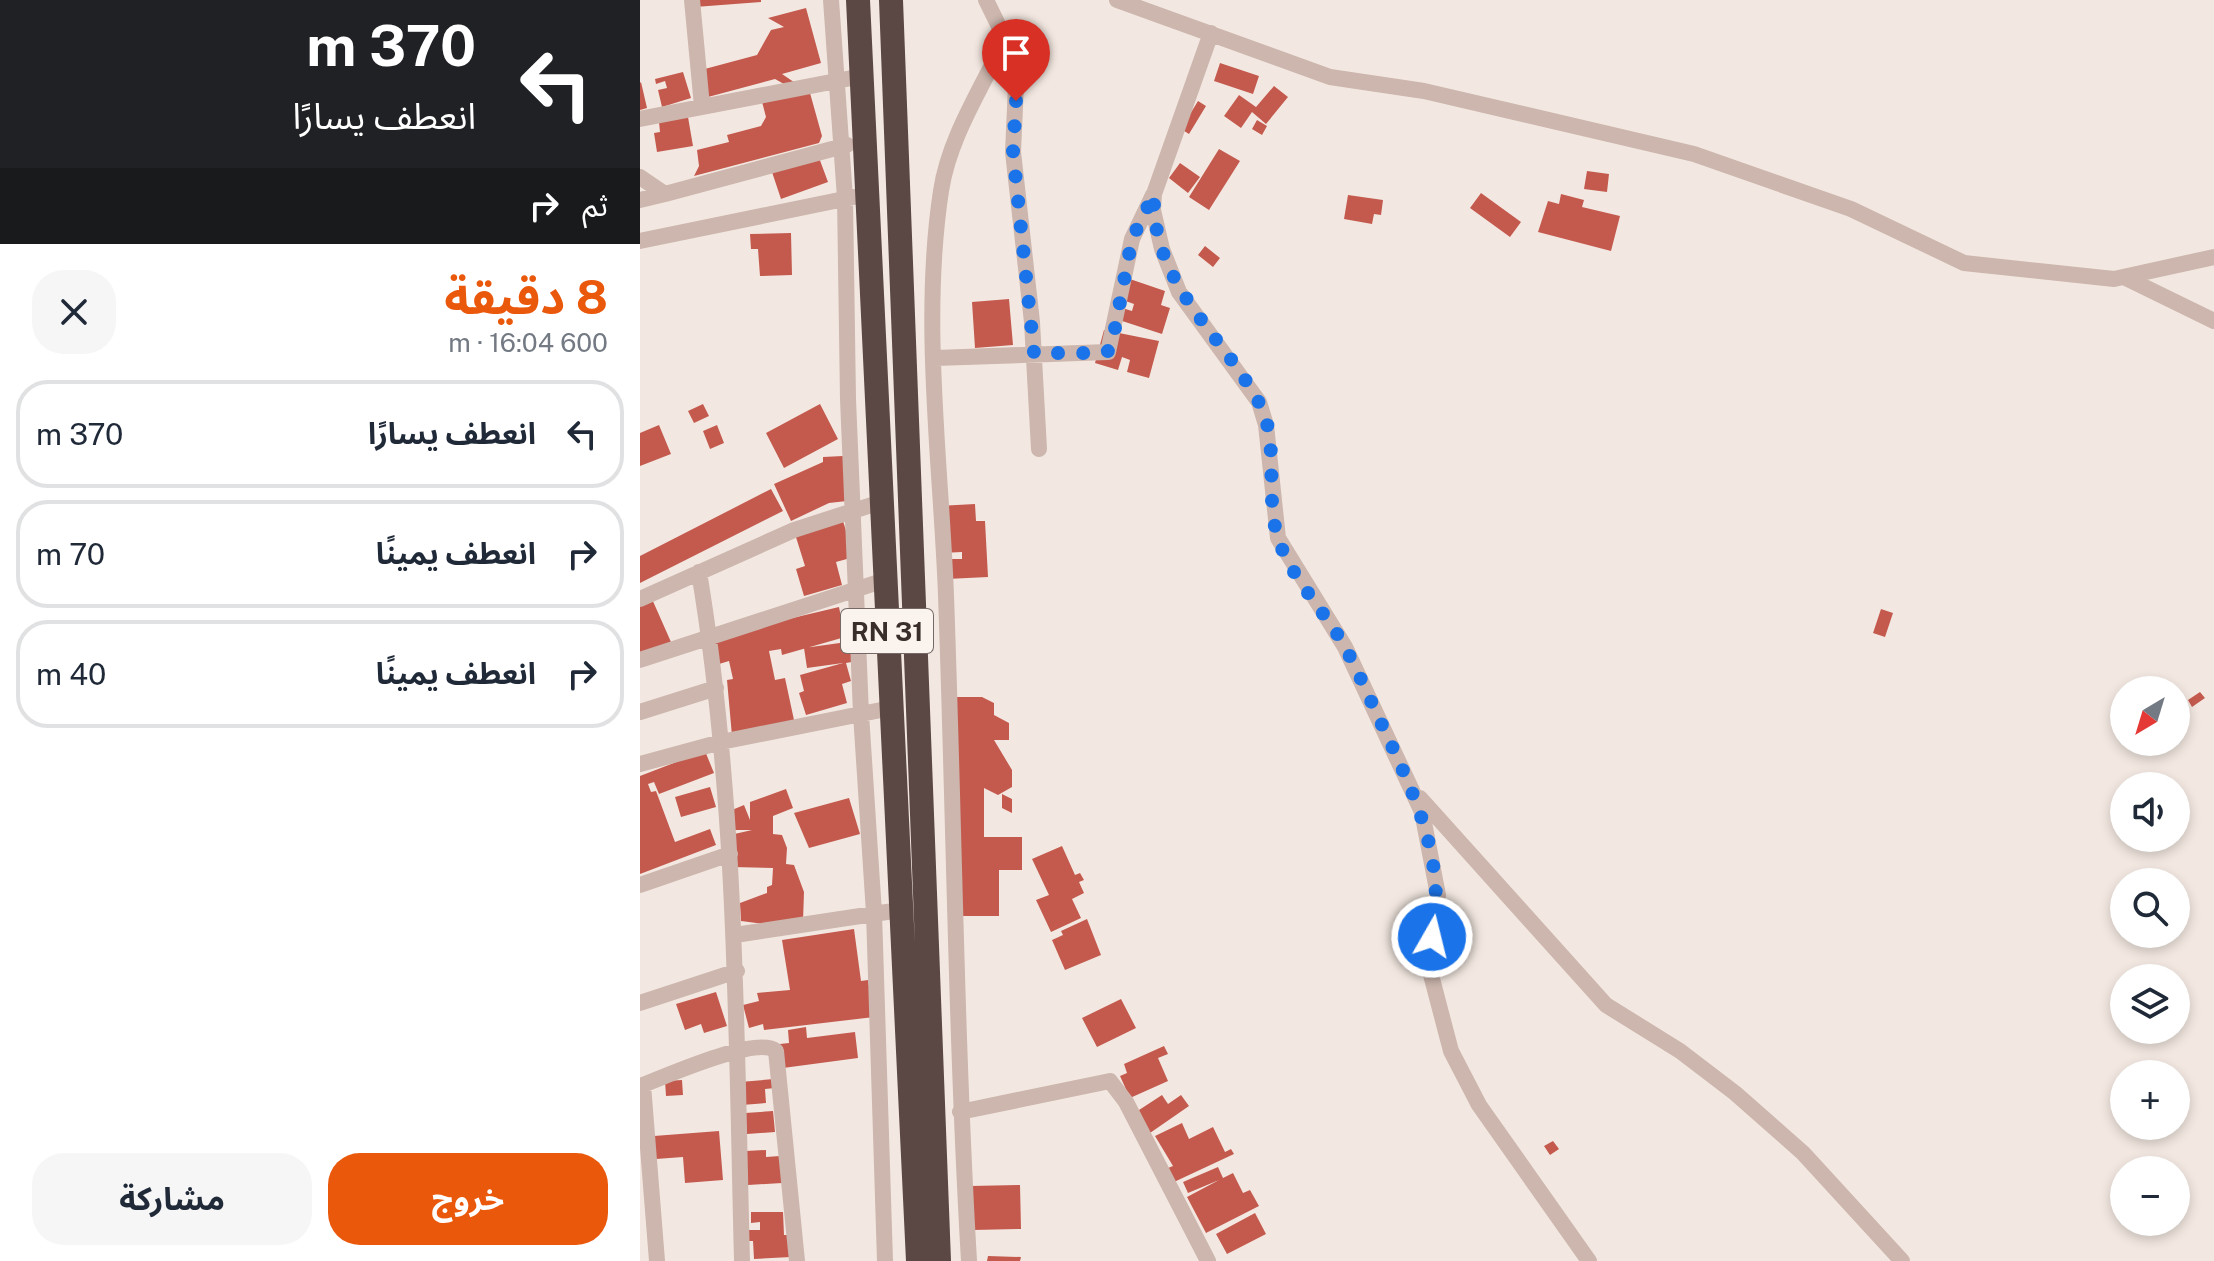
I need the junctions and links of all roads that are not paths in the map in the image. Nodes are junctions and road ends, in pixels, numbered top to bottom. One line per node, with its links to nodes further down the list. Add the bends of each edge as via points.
1 (692, 0): 11 (street)
2 (831, 0): 10 (street)
3 (858, 0): 9 (highway, RN 31)
4 (891, 0): 58 (highway, RN 31)
5 (986, 0): 8 (street)
6 (1117, 0): 7 (street)
7 (1211, 33): 17 (street); 22 (street, via 1330,77 1424,91 1694,154 1851,209 1964,263)
8 (1006, 37): 24 (street, via 1017,63 1013,152); 25 (street, via 947,160 936,247)
9 (862, 76): 10 (street); 13 (highway, RN 31)
10 (835, 82): 11 (street); 14 (street)
11 (702, 106): 12 (street)
12 (640, 119)
13 (865, 142): 14 (street); 18 (highway, RN 31)
14 (840, 147): 16 (street); 18 (street)
15 (640, 177): 16 (street)
16 (665, 194): 19 (street)
17 (1154, 194): 24 (street, via 1132,239 1111,349); 41 (street, via 1162,249 1179,292 1259,402 1278,538 1345,647)
18 (856, 196): 20 (street); 27 (highway, RN 31); 28 (street, via 848,399)
19 (640, 200)
20 (640, 241)
21 (2214, 257): 22 (street)
22 (2126, 278): 23 (street)
23 (2214, 321)
24 (1034, 353): 25 (street); 26 (street)
25 (935, 358): 51 (street)
26 (1039, 449)
27 (881, 502): 28 (street); 30 (highway, RN 31)
28 (855, 510): 29 (street); 31 (street)
29 (699, 572): 32 (street); 33 (street)
30 (885, 580): 31 (street); 36 (highway, RN 31)
31 (857, 590): 33 (street); 38 (street)
32 (640, 599)
33 (710, 635): 34 (street); 35 (street)
34 (640, 660)
35 (716, 688): 37 (street); 39 (street)
36 (891, 708): 38 (street); 44 (highway, RN 31)
37 (640, 712)
38 (861, 714): 39 (street); 45 (street)
39 (721, 742): 40 (street); 42 (street)
40 (640, 764)
41 (1413, 791): 61 (street, via 1425,823 1438,904 1430,971 1451,1051 1479,1105); 62 (street, via 1606,1005 1680,1051 1747,1103 1803,1153)
42 (730, 854): 43 (street); 46 (street)
43 (640, 885)
44 (900, 910): 45 (street); 57 (highway, RN 31)
45 (874, 913): 46 (street); 56 (street)
46 (735, 935): 47 (street)
47 (737, 971): 48 (street); 49 (street)
48 (640, 1003)
49 (737, 1051): 50 (street); 54 (street); 55 (street, via 765,1045 778,1054)
50 (642, 1086): 52 (street)
51 (960, 1112): 59 (street); 60 (street, via 1110,1081 1126,1102)
52 (646, 1194): 53 (street)
53 (657, 1261)
54 (742, 1261)
55 (797, 1261)
56 (885, 1261)
57 (918, 1261)
58 (939, 1261)
59 (969, 1261)
60 (1208, 1261)
61 (1589, 1261)
62 (1902, 1261)

